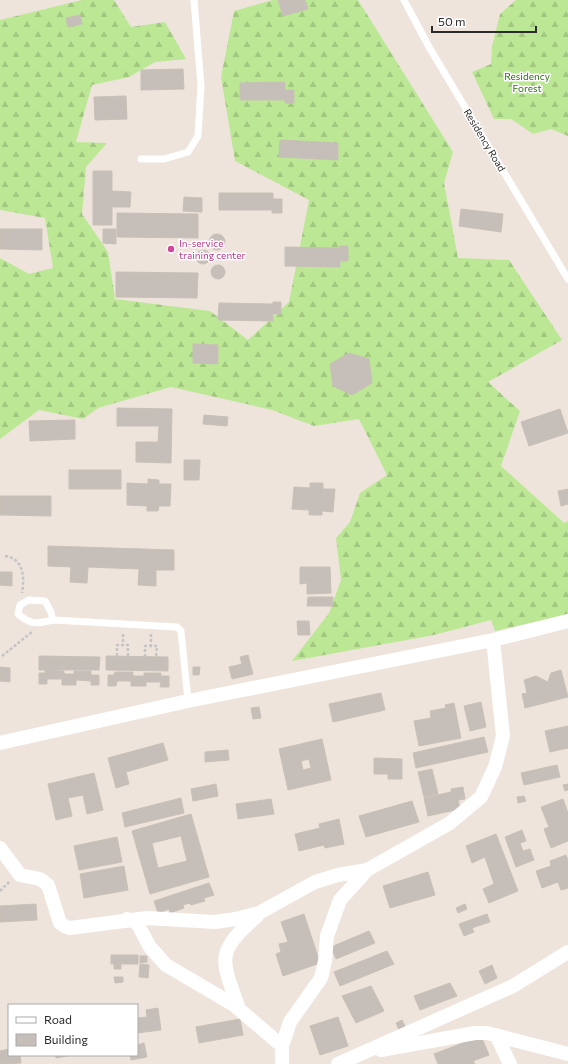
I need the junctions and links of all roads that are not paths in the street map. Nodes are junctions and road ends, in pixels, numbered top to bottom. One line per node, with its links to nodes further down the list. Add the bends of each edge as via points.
1 (194, 0): 3 (lane, via 201,86 198,136 188,152 164,159)
2 (404, 0): 4 (lane, Residency Road, via 429,47)
3 (141, 159)
4 (564, 266): 5 (lane, Residency Road)
5 (568, 279)
6 (53, 620): 6 (lane, via 52,612 45,601 29,600 20,605 18,614 28,623); 9 (lane, via 177,627 181,631)
7 (568, 621): 8 (street)
8 (493, 640): 9 (street); 12 (street, via 503,736 495,767 481,797 450,822)
9 (188, 701): 10 (street)
10 (0, 743)
11 (0, 848): 14 (street, via 20,875 40,879 48,885 62,925 70,928)
12 (367, 870): 13 (street, via 315,882); 18 (street, via 340,900 327,936 321,978 290,1022)
13 (260, 913): 14 (street, via 215,922 171,918); 16 (street, via 235,935 225,955 226,974)
14 (127, 919): 16 (street, via 137,923 150,947 166,965)
15 (568, 952): 19 (street, via 513,986)
16 (239, 1009): 18 (street)
17 (496, 1035): 19 (street, via 475,1033); 20 (street); 23 (street)
18 (282, 1046): 21 (street)
19 (359, 1054): 22 (street)
20 (568, 1054)
21 (282, 1064)
22 (338, 1064)
23 (510, 1064)

